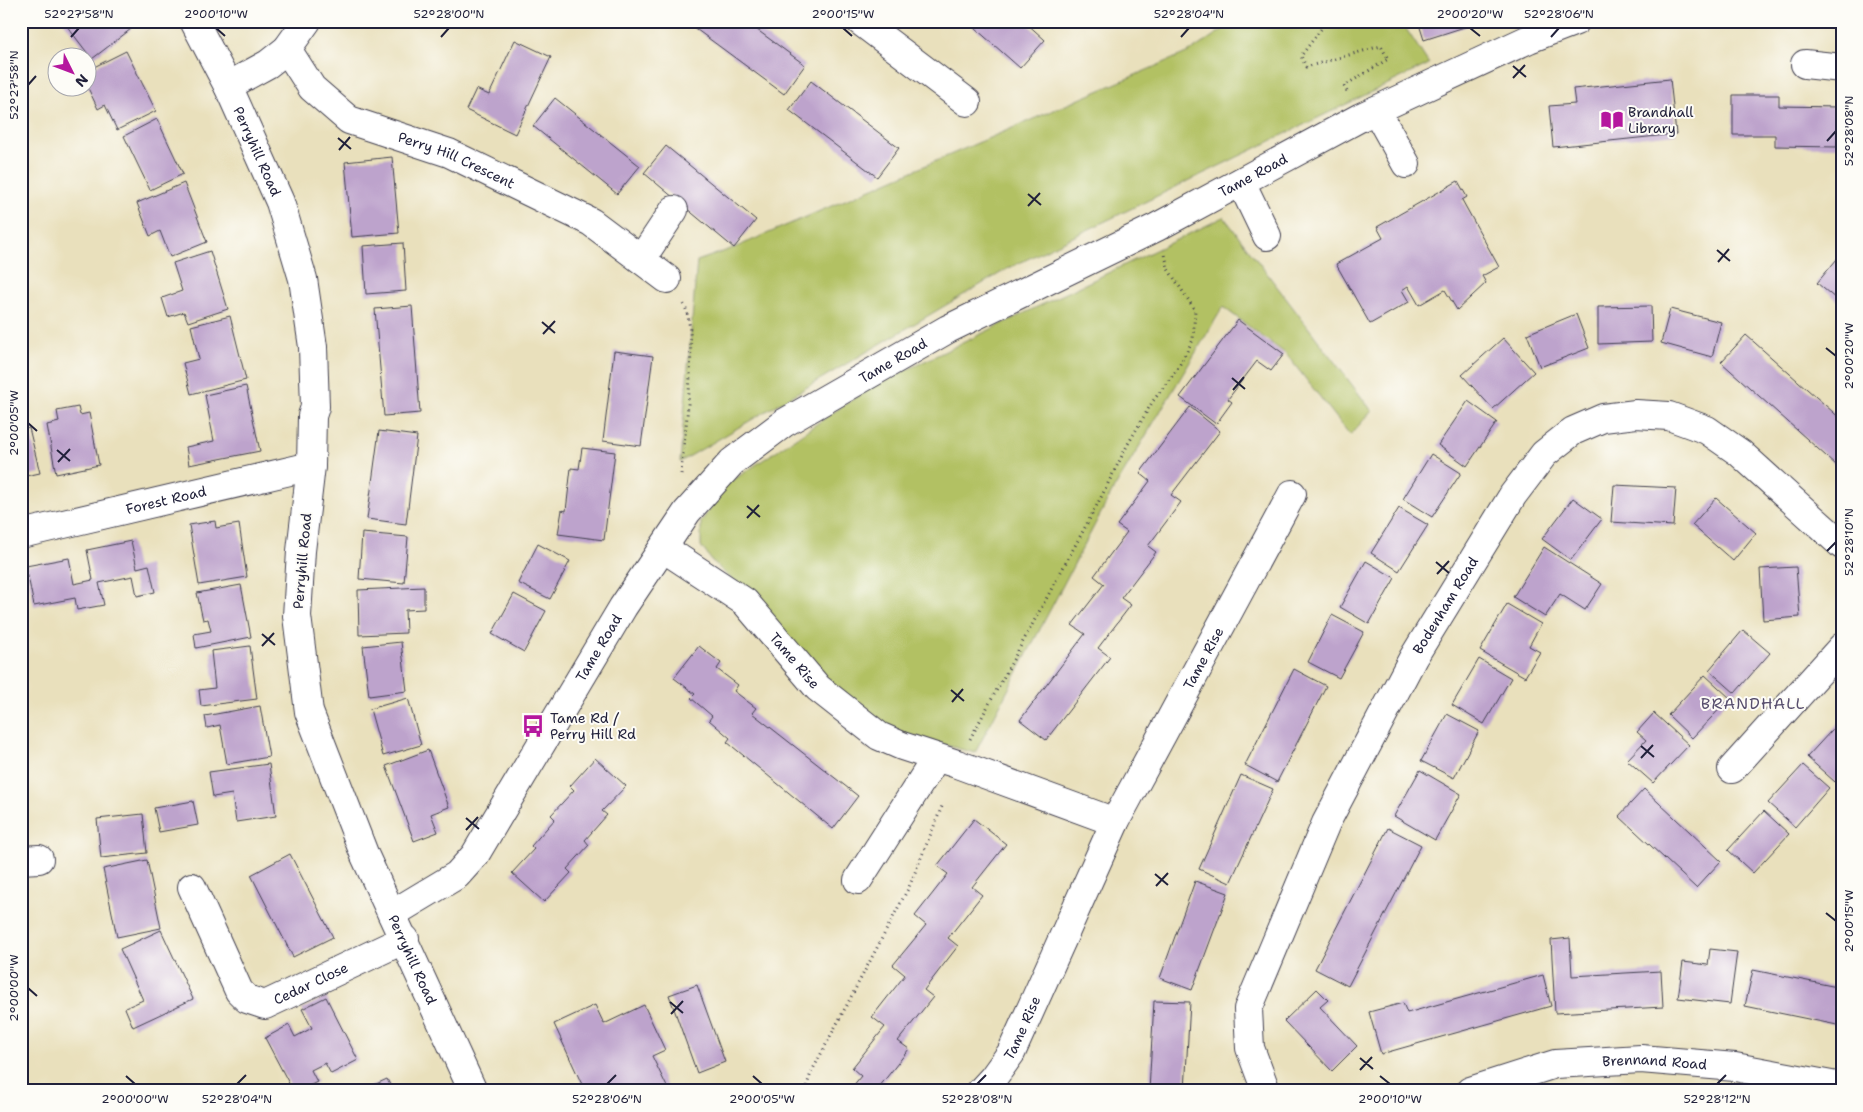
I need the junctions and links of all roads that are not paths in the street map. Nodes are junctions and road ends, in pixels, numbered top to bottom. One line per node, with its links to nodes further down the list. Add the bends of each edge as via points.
1 (194, 21): 8 (street, Perryhill Road)
2 (306, 21): 5 (street)
3 (860, 21): 9 (street)
4 (1576, 21): 10 (street, Tame Road, via 1529,39)
5 (286, 49): 8 (street, via 268,64); 15 (street, Perry Hill Crescent, via 312,88 349,120 449,153 591,222)
6 (1805, 64): 7 (street)
7 (1842, 68)
8 (228, 86): 17 (street, Perryhill Road, via 280,202 303,279 313,346 315,407)
9 (967, 102)
10 (1369, 114): 11 (street); 12 (street, Tame Road)
11 (1406, 164)
12 (1240, 182): 14 (street); 21 (street, Tame Road, via 1157,227 948,329 784,423 732,462 687,512)
13 (674, 210): 15 (street)
14 (1267, 236)
15 (642, 258): 16 (street, Perry Hill Crescent)
16 (667, 279)
17 (311, 466): 19 (street, Forest Road); 28 (street, Perryhill Road, via 297,616 309,712 338,791)
18 (1292, 494): 25 (street, Tame Rise)
19 (21, 534)
20 (1842, 545): 33 (street, Bodenham Road, via 1740,453 1707,430 1669,416 1636,414 1603,418 1573,431 1544,454 1513,495 1413,658 1326,823 1248,1009 1250,1048)
21 (663, 548): 23 (street, Tame Rise, via 745,602 818,688 878,736); 28 (street, Tame Road, via 623,607 475,856 457,875)
22 (1842, 647): 24 (street)
23 (946, 761): 25 (street, Tame Rise); 26 (street)
24 (1732, 769)
25 (1115, 822): 32 (street, Tame Rise, via 1011,1053)
26 (858, 880)
27 (192, 887): 29 (street, Cedar Close, via 239,991 247,999 265,1005)
28 (392, 914): 29 (street, Perryhill Road)
29 (405, 940): 31 (street, Perryhill Road)
30 (1842, 1087): 34 (street, Brennand Road, via 1735,1066 1641,1059 1555,1064)
31 (472, 1091)
32 (981, 1091)
33 (1266, 1091)
34 (1470, 1091)

